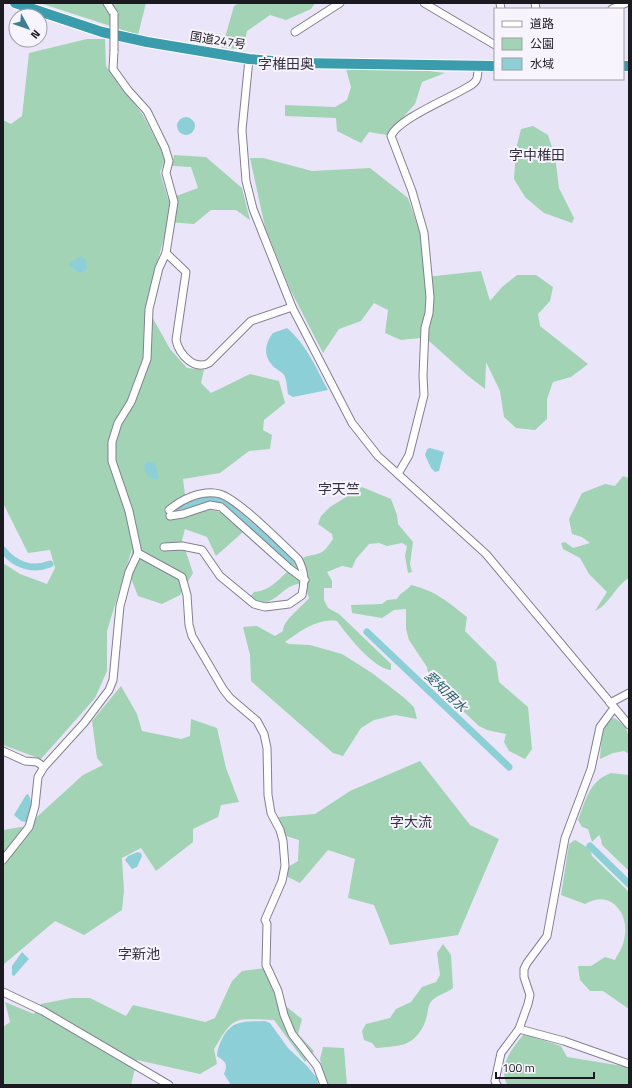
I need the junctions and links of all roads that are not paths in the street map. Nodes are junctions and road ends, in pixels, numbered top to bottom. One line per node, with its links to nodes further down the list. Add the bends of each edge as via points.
1 (15, 3): 9 (highway, 国道247号, via 102,32)
2 (107, 3): 12 (street, bridge, via 114,14 113,69 147,111 169,160 166,173 174,202)
3 (340, 3): 7 (street)
4 (424, 3): 8 (street)
5 (626, 3): 6 (street)
6 (612, 7)
7 (295, 32)
8 (494, 44)
9 (249, 59): 10 (highway, 国道247号, via 299,63); 13 (street, via 242,130 246,181 258,222)
10 (478, 66): 11 (highway, 国道247号); 14 (street, via 478,77 473,83 404,122 391,136 412,190 424,233 430,298 425,328 424,395 409,455)
11 (494, 66)
12 (166, 253): 13 (street, via 186,272 176,340 178,349 193,364 203,366 209,363 251,321); 16 (street, via 149,309 147,359 112,442 112,461)
13 (292, 307): 14 (street, via 352,423 378,456)
14 (398, 474): 19 (street, via 486,554)
15 (164, 547): 17 (street, via 182,546 202,550 231,587 254,604 265,607 289,604 302,595)
16 (138, 554): 22 (street, via 129,572 120,606 113,680 109,690 84,723); 28 (street, via 182,577 188,595 188,625 192,636 223,690 257,721 264,734 269,801 271,813 284,841 285,866 282,880 265,920 266,965 275,983 290,1029 318,1066)
17 (305, 580): 17 (street, via 221,507 210,505 183,514 170,513 176,504 197,495 210,493 226,496 298,559)
18 (629, 693): 19 (street)
19 (612, 705): 20 (street); 25 (street, via 600,727 591,769 565,838 547,936 524,969 530,995)
20 (629, 725)
21 (3, 751): 22 (street, via 24,761 37,762)
22 (44, 767): 23 (street, via 38,777 35,806 29,827)
23 (3, 860)
24 (3, 992): 27 (street, via 54,1017)
25 (519, 1029): 26 (street, via 564,1041); 29 (street, via 501,1053 495,1081)
26 (629, 1064)
27 (168, 1085)
28 (324, 1085)
29 (497, 1085)

